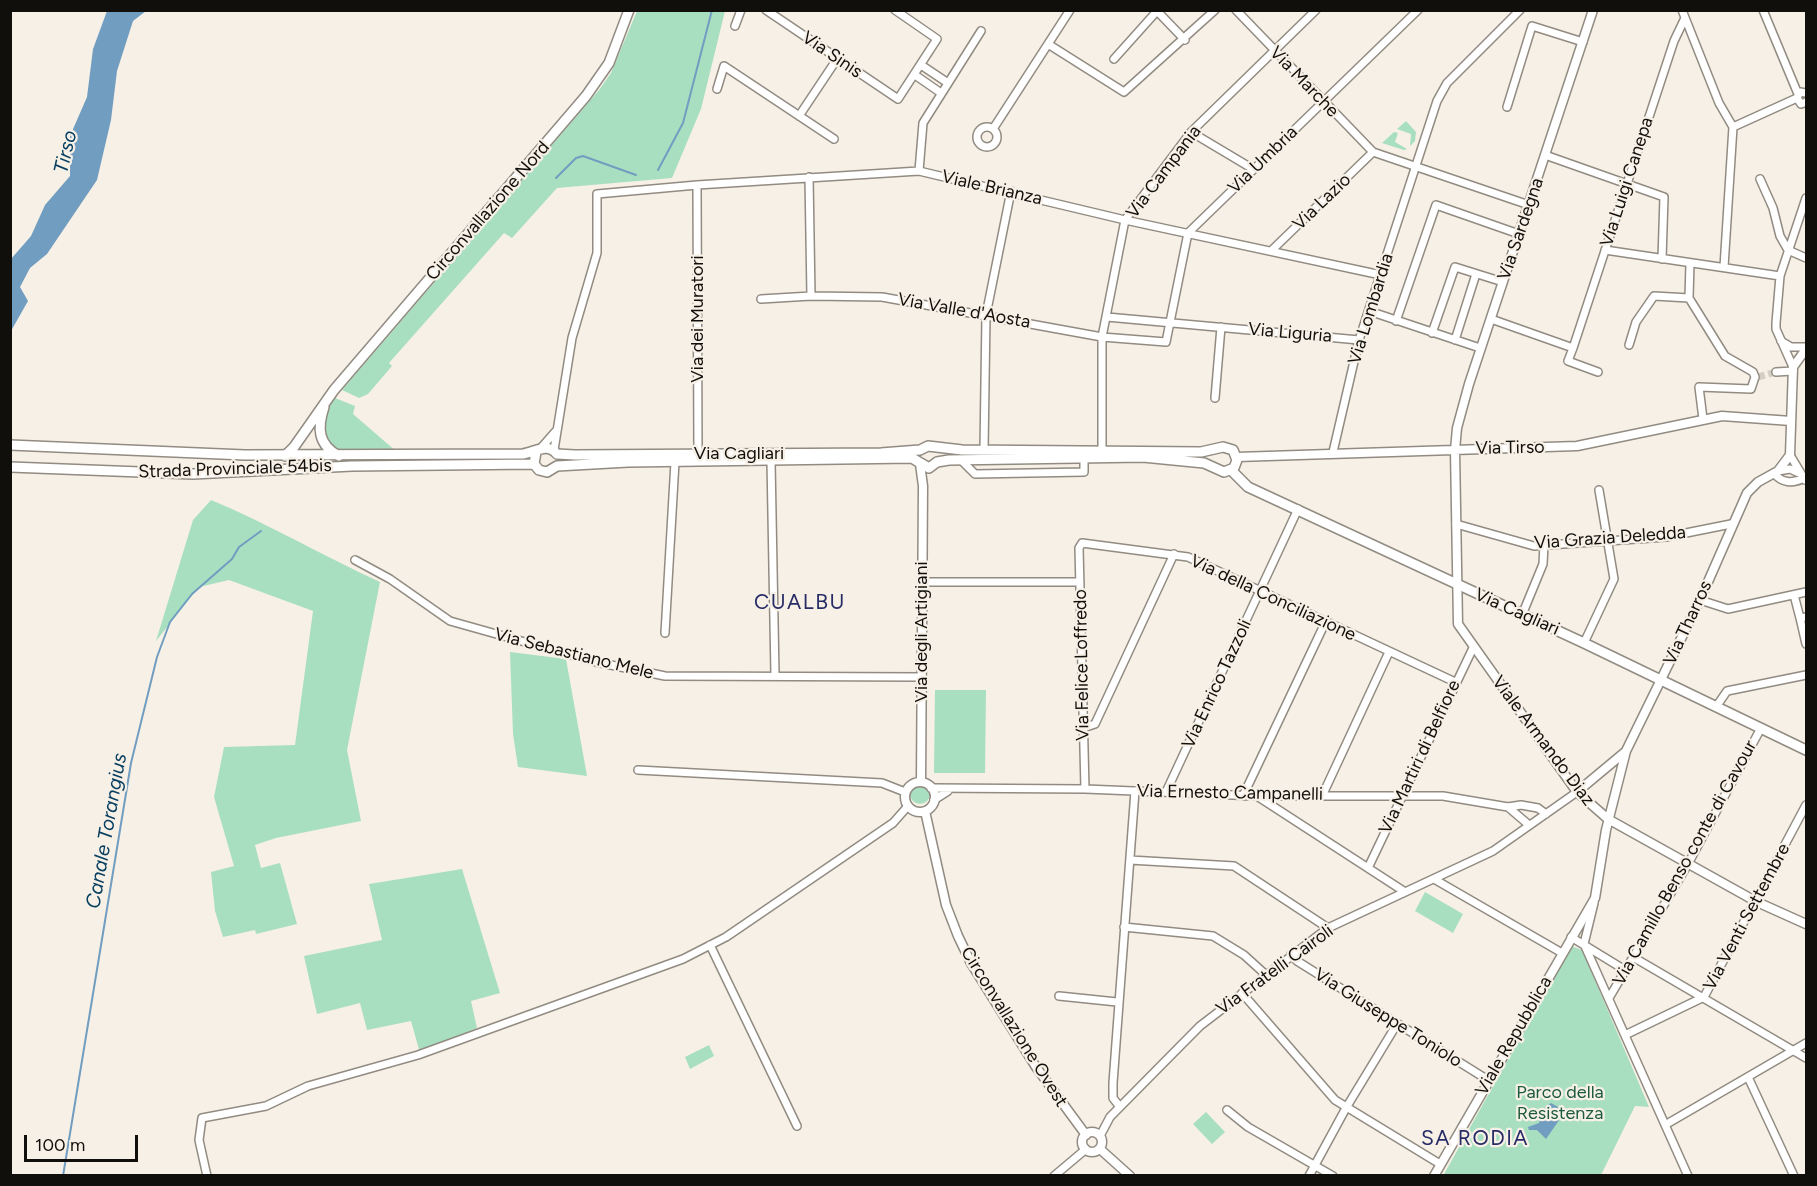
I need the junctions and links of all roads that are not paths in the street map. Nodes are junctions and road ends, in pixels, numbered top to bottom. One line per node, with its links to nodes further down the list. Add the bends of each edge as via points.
1 (629, 10): 85 (main road, Circonvallazione Nord, via 609,63 586,96)
2 (741, 10): 14 (street)
3 (766, 10): 20 (street, Via Sinis)
4 (895, 10): 22 (street, via 937,39)
5 (1070, 10): 18 (street)
6 (1215, 10): 16 (street)
7 (1236, 10): 19 (street, Via Marche)
8 (1316, 10): 19 (street, Via Campania)
9 (1418, 10): 28 (street, Via Umbria)
10 (1593, 10): 17 (street, Via Sardegna)
11 (1763, 10): 27 (street)
12 (1515, 12): 38 (street, Via Lombardia, via 1442,91)
13 (1684, 14): 32 (street, via 1719,103); 43 (street, Via Luigi Canepa)
14 (735, 26)
15 (981, 31): 24 (street)
16 (1185, 40): 18 (street, via 1124,92); 21 (street, via 1157,11)
17 (1583, 42): 30 (street, via 1532,26); 37 (street, Via Sardegna)
18 (1048, 44): 33 (street)
19 (1274, 51): 28 (street, Via Marche); 34 (street, Via Campania)
20 (837, 58): 23 (street, Via Sinis, via 898,99); 31 (street)
21 (1114, 59)
22 (921, 65): 23 (street); 24 (street)
23 (915, 75): 26 (street)
24 (948, 83): 26 (street)
25 (717, 88): 31 (street, via 724,66)
26 (941, 93): 40 (street, via 923,123)
27 (1803, 94): 29 (street, via 1801,104); 32 (street)
28 (1323, 102): 36 (street, Via Marche); 39 (street, Via Umbria)
29 (1806, 103)
30 (1507, 107)
31 (799, 116): 35 (street)
32 (1733, 127): 57 (street)
33 (993, 129)
34 (1191, 132): 39 (street); 48 (street, Via Campania)
35 (834, 139)
36 (1373, 152): 38 (street); 53 (street, Via Lazio)
37 (1545, 155): 43 (street); 47 (street, Via Sardegna)
38 (1415, 167): 47 (street); 59 (street, Via Lombardia)
39 (1253, 169): 49 (street, Via Umbria)
40 (919, 171): 41 (street, Viale Brianza); 45 (street, Viale Brianza)
41 (809, 177): 44 (street, Viale Brianza); 62 (street)
42 (1760, 180): 52 (street)
43 (1626, 184): 51 (street, Via Luigi Canepa); 55 (street, via 1664,197)
44 (697, 185): 88 (street, Viale Brianza, via 597,194 595,263 572,338); 98 (street, Via dei Muratori)
45 (1011, 191): 48 (street, Viale Brianza); 66 (street)
46 (1806, 198): 52 (street)
47 (1529, 205): 50 (street, Via Sardegna)
48 (1125, 220): 49 (street, Viale Brianza); 67 (street, Via Campania)
49 (1188, 233): 53 (street, Viale Brianza); 70 (street)
50 (1519, 234): 61 (street, Via Sardegna); 69 (street, via 1436,205)
51 (1605, 250): 55 (street); 79 (street, Via Luigi Canepa)
52 (1788, 250): 54 (street); 60 (street)
53 (1272, 251): 59 (street, Viale Brianza)
54 (1806, 258)
55 (1662, 259): 56 (street)
56 (1690, 263): 57 (street); 63 (street)
57 (1724, 267): 60 (street)
58 (1476, 274): 61 (street); 72 (street, via 1455,267); 75 (street)
59 (1381, 275): 65 (street, Via Lombardia)
60 (1780, 276): 76 (street, via 1776,329)
61 (1503, 282): 68 (street, Via Sardegna)
62 (811, 296): 64 (street, Via Valle d'Aosta); 66 (street, Via Valle d'Aosta, via 882,297)
63 (1689, 298): 77 (street, via 1654,296 1636,322); 86 (street, via 1725,356 1756,377 1751,389 1699,387)
64 (761, 299)
65 (1369, 311): 69 (street); 74 (street, Via Lombardia)
66 (986, 315): 73 (street, Via Valle d'Aosta); 92 (street)
67 (1107, 317): 70 (street, Via Liguria); 73 (street, Via Campania)
68 (1491, 319): 78 (street, Via Sardegna); 79 (street)
69 (1396, 321): 72 (street)
70 (1170, 323): 71 (street, Via Liguria); 73 (street, Via Valle d'Aosta, via 1166,342)
71 (1221, 327): 74 (street, Via Liguria); 84 (street)
72 (1432, 333): 75 (street)
73 (1102, 337): 95 (street, Via Campania)
74 (1359, 340): 97 (street, Via Lombardia)
75 (1455, 340): 78 (street)
76 (1781, 341): 80 (street, via 1791,347); 81 (street)
77 (1629, 345)
78 (1480, 348): 94 (street, Via Sardegna, via 1463,402)
79 (1573, 348): 82 (street, via 1568,362)
80 (1806, 348): 81 (street)
81 (1793, 369): 83 (street); 87 (street)
82 (1598, 372)
83 (1776, 372)
84 (1215, 398)
85 (327, 400): 100 (main road, Circonvallazione Nord); 101 (main road, Circonvallazione Nord, via 320,419 321,438 327,449)
86 (1703, 419): 87 (street, Via Tirso); 94 (street, Via Tirso, via 1577,446)
87 (1791, 421): 99 (street)
88 (555, 432): 91 (street); 96 (street)
89 (10, 445): 100 (main road)
90 (935, 449): 92 (main road, Via Cagliari); 104 (main road, Via Cagliari, via 928,446); 110 (main road)
91 (539, 450): 96 (main road, Via Cagliari); 106 (main road, Via Cagliari); 109 (main road)
92 (984, 450): 95 (main road, Via Cagliari)
93 (1217, 450): 95 (main road, Via Cagliari); 103 (main road, via 1230,448); 113 (main road, via 1212,461)
94 (1455, 450): 97 (street, Via Tirso); 120 (street, Via Sardegna)
95 (1102, 451)
96 (556, 452): 98 (main road, Via Cagliari); 112 (main road)
97 (1333, 452): 103 (street, Via Tirso)
98 (698, 454): 104 (main road, Via Cagliari)
99 (1790, 455): 115 (street); 116 (street)
100 (285, 456): 101 (main road)
101 (341, 457): 106 (main road)
102 (1084, 457): 105 (main road, Via Cagliari); 105 (street, via 1084,472 1073,473 975,474); 113 (main road, Via Cagliari, via 1172,459)
103 (1237, 457): 114 (main road)
104 (919, 458): 107 (main road, Via Cagliari); 110 (main road, Via Cagliari, via 927,468); 117 (street, Via degli Artigiani)
105 (961, 460): 110 (main road, Via Cagliari)
106 (352, 461): 109 (main road, Via Cagliari); 111 (main road, Strada Provinciale 54bis, via 183,474)
107 (771, 461): 108 (main road, Via Cagliari); 142 (street)
108 (675, 462): 112 (main road, Via Cagliari); 137 (street, Via Cagliari)
109 (534, 464): 112 (main road, Via Cagliari, via 547,472)
110 (936, 464): 117 (street)
111 (10, 466)
112 (557, 466)
113 (1215, 468): 114 (main road)
114 (1231, 470): 119 (main road, Via Cagliari, via 1248,487)
115 (1776, 472): 116 (street, via 1793,470); 116 (street, via 1778,478 1791,482); 121 (street, Via Tharros, via 1746,493)
116 (1804, 479)
117 (922, 482): 127 (street, Via degli Artigiani)
118 (1599, 490): 122 (street)
119 (1298, 510): 129 (main road, Via Cagliari); 130 (street, Via Enrico Tazzoli)
120 (1455, 524): 124 (street, Via Grazia Deledda, via 1534,546); 129 (street, Viale Armando Diaz)
121 (1731, 524): 122 (street, Via Grazia Deledda, via 1666,537); 133 (street, Via Tharros)
122 (1607, 540): 124 (street, Via Grazia Deledda); 138 (street, via 1614,579)
123 (1084, 543): 125 (street, Via della Conciliazione); 128 (street, Via Felice Loffredo, via 1079,548)
124 (1544, 545): 134 (street, via 1543,564)
125 (1174, 554): 130 (street, Via della Conciliazione); 148 (street, via 1095,724)
126 (355, 560): 142 (street, Via Sebastiano Mele, via 450,621 520,642 665,676)
127 (922, 582): 128 (street); 144 (street, Via degli Artigiani)
128 (1080, 582): 148 (street, Via Felice Loffredo)
129 (1456, 585): 134 (main road, Via Cagliari); 140 (street, Viale Armando Diaz, via 1458,624)
130 (1260, 591): 136 (street, Via della Conciliazione); 161 (street, Via Enrico Tazzoli)
131 (1806, 592): 132 (street)
132 (1794, 595): 133 (street, via 1728,609); 135 (street)
133 (1700, 600): 145 (street, Via Tharros)
134 (1522, 615): 138 (main road, Via Cagliari)
135 (1803, 618): 139 (street)
136 (1324, 623): 141 (street, Via della Conciliazione); 164 (street)
137 (665, 633)
138 (1584, 643): 145 (main road, Via Cagliari)
139 (1806, 645)
140 (1473, 648): 146 (street, Via Martiri di Belfiore); 162 (street, Viale Armando Diaz)
141 (1389, 652): 146 (street, Via della Conciliazione); 163 (street)
142 (775, 675): 144 (street, Via Sebastiano Mele)
143 (1806, 675): 147 (street, via 1727,691)
144 (922, 677): 155 (street, Via degli Artigiani)
145 (1661, 681): 147 (main road, Via Cagliari); 151 (street, Via Tharros)
146 (1455, 682): 165 (street, Via Martiri di Belfiore)
147 (1716, 707): 149 (main road, Via Cagliari)
148 (1083, 728): 157 (street, Via Felice Loffredo)
149 (1761, 728): 150 (main road, Via Cagliari); 176 (street, Via Camillo Benso conte di Cavour)
150 (1806, 750)
151 (1626, 751): 152 (street, Via Tharros); 154 (street, Via Tharros)
152 (1611, 764): 154 (street, via 1618,764); 162 (street, Via Tharros)
153 (639, 770): 160 (street, via 882,783)
154 (1621, 770): 173 (street, Via Tharros)
155 (921, 782): 156 (street, Via Ernesto Campanelli); 160 (street, via 911,784)
156 (932, 788): 158 (street, Via Ernesto Campanelli); 167 (street)
157 (1085, 789): 158 (street, Via Ernesto Campanelli); 159 (street, Via Ernesto Campanelli)
158 (951, 790): 167 (street)
159 (1135, 791): 161 (street, Via Ernesto Campanelli); 175 (street)
160 (905, 792): 169 (street)
161 (1166, 792): 164 (street, Via Ernesto Campanelli)
162 (1577, 792): 172 (street, Via Fratelli Cairoli); 173 (street, Viale Armando Diaz)
163 (1323, 794): 165 (street, Via Ernesto Campanelli); 166 (street, Via Ernesto Campanelli)
164 (1243, 795): 166 (street, Via Ernesto Campanelli)
165 (1402, 795): 170 (street, Via Ernesto Campanelli, via 1465,797); 177 (street, Via Martiri di Belfiore)
166 (1257, 796): 177 (street)
167 (934, 800): 171 (street)
168 (1806, 805): 181 (street, Via Venti Settembre)
169 (908, 806): 171 (street); 187 (street, via 893,823 726,938)
170 (1508, 807): 172 (street, Via Ernesto Campanelli, via 1538,808); 174 (street, Via Ernesto Campanelli)
171 (925, 811): 212 (street, Circonvallazione Ovest, via 957,936 1036,1067)
172 (1546, 814): 174 (street, Via Fratelli Cairoli)
173 (1608, 819): 176 (street, Viale Armando Diaz); 180 (street, Viale Repubblica)
174 (1529, 825): 178 (street, Via Fratelli Cairoli, via 1493,851)
175 (1130, 860): 183 (street); 184 (street, via 1234,866)
176 (1688, 864): 181 (street, Viale Armando Diaz); 191 (street, Via Camillo Benso conte di Cavour)
177 (1368, 868): 179 (street)
178 (1434, 879): 179 (street, Via Fratelli Cairoli); 188 (street)
179 (1405, 891): 184 (street, Via Fratelli Cairoli)
180 (1595, 898): 185 (street, Viale Repubblica); 186 (street, Viale Repubblica)
181 (1757, 902): 182 (street, Viale Armando Diaz); 197 (street, Via Venti Settembre)
182 (1806, 924)
183 (1124, 927): 194 (street, via 1213,936); 199 (street)
184 (1328, 928): 189 (street, Via Fratelli Cairoli)
185 (1571, 937): 186 (street); 188 (street, Viale Repubblica)
186 (1584, 944): 190 (street); 192 (street)
187 (710, 945): 211 (street); 218 (street, via 683,959 418,1055 308,1086 266,1106 202,1118 199,1140)
188 (1562, 953): 206 (street, Viale Repubblica)
189 (1291, 954): 194 (street, Via Fratelli Cairoli); 200 (street, Via Giuseppe Toniolo, via 1297,962)
190 (1601, 956): 192 (street); 193 (street)
191 (1633, 957): 193 (street, Via Camillo Benso conte di Cavour); 197 (street)
192 (1593, 963): 198 (street)
193 (1625, 970): 198 (street, Via Camillo Benso conte di Cavour)
194 (1265, 974): 195 (street, Via Fratelli Cairoli)
195 (1242, 993): 207 (street, Via Fratelli Cairoli, via 1200,1026); 208 (street)
196 (1059, 996): 199 (street)
197 (1704, 997): 201 (street); 203 (street)
198 (1609, 998): 201 (street)
199 (1117, 1002): 207 (street, via 1113,1098)
200 (1397, 1024): 206 (street, Via Giuseppe Toniolo); 208 (street)
201 (1625, 1035): 210 (street)
202 (1806, 1043): 203 (street)
203 (1793, 1050): 204 (street); 205 (street)
204 (1806, 1058)
205 (1749, 1077): 210 (street); 225 (street)
206 (1488, 1080): 216 (street, Viale Repubblica)
207 (1120, 1107): 213 (street, Via Fratelli Cairoli)
208 (1346, 1108): 216 (street); 217 (street)
209 (1227, 1110): 217 (street, via 1248,1127)
210 (1665, 1125): 224 (street)
211 (797, 1126)
212 (1086, 1135): 213 (street, via 1092,1132); 214 (street)
213 (1100, 1136): 215 (street)
214 (1086, 1149): 215 (street); 219 (street)
215 (1100, 1149): 220 (street)
216 (1440, 1164): 223 (street, Viale Repubblica)
217 (1315, 1165): 221 (street); 222 (street)
218 (207, 1176)
219 (1054, 1176)
220 (1130, 1176)
221 (1309, 1176)
222 (1333, 1176)
223 (1434, 1176)
224 (1688, 1176)
225 (1794, 1176)

